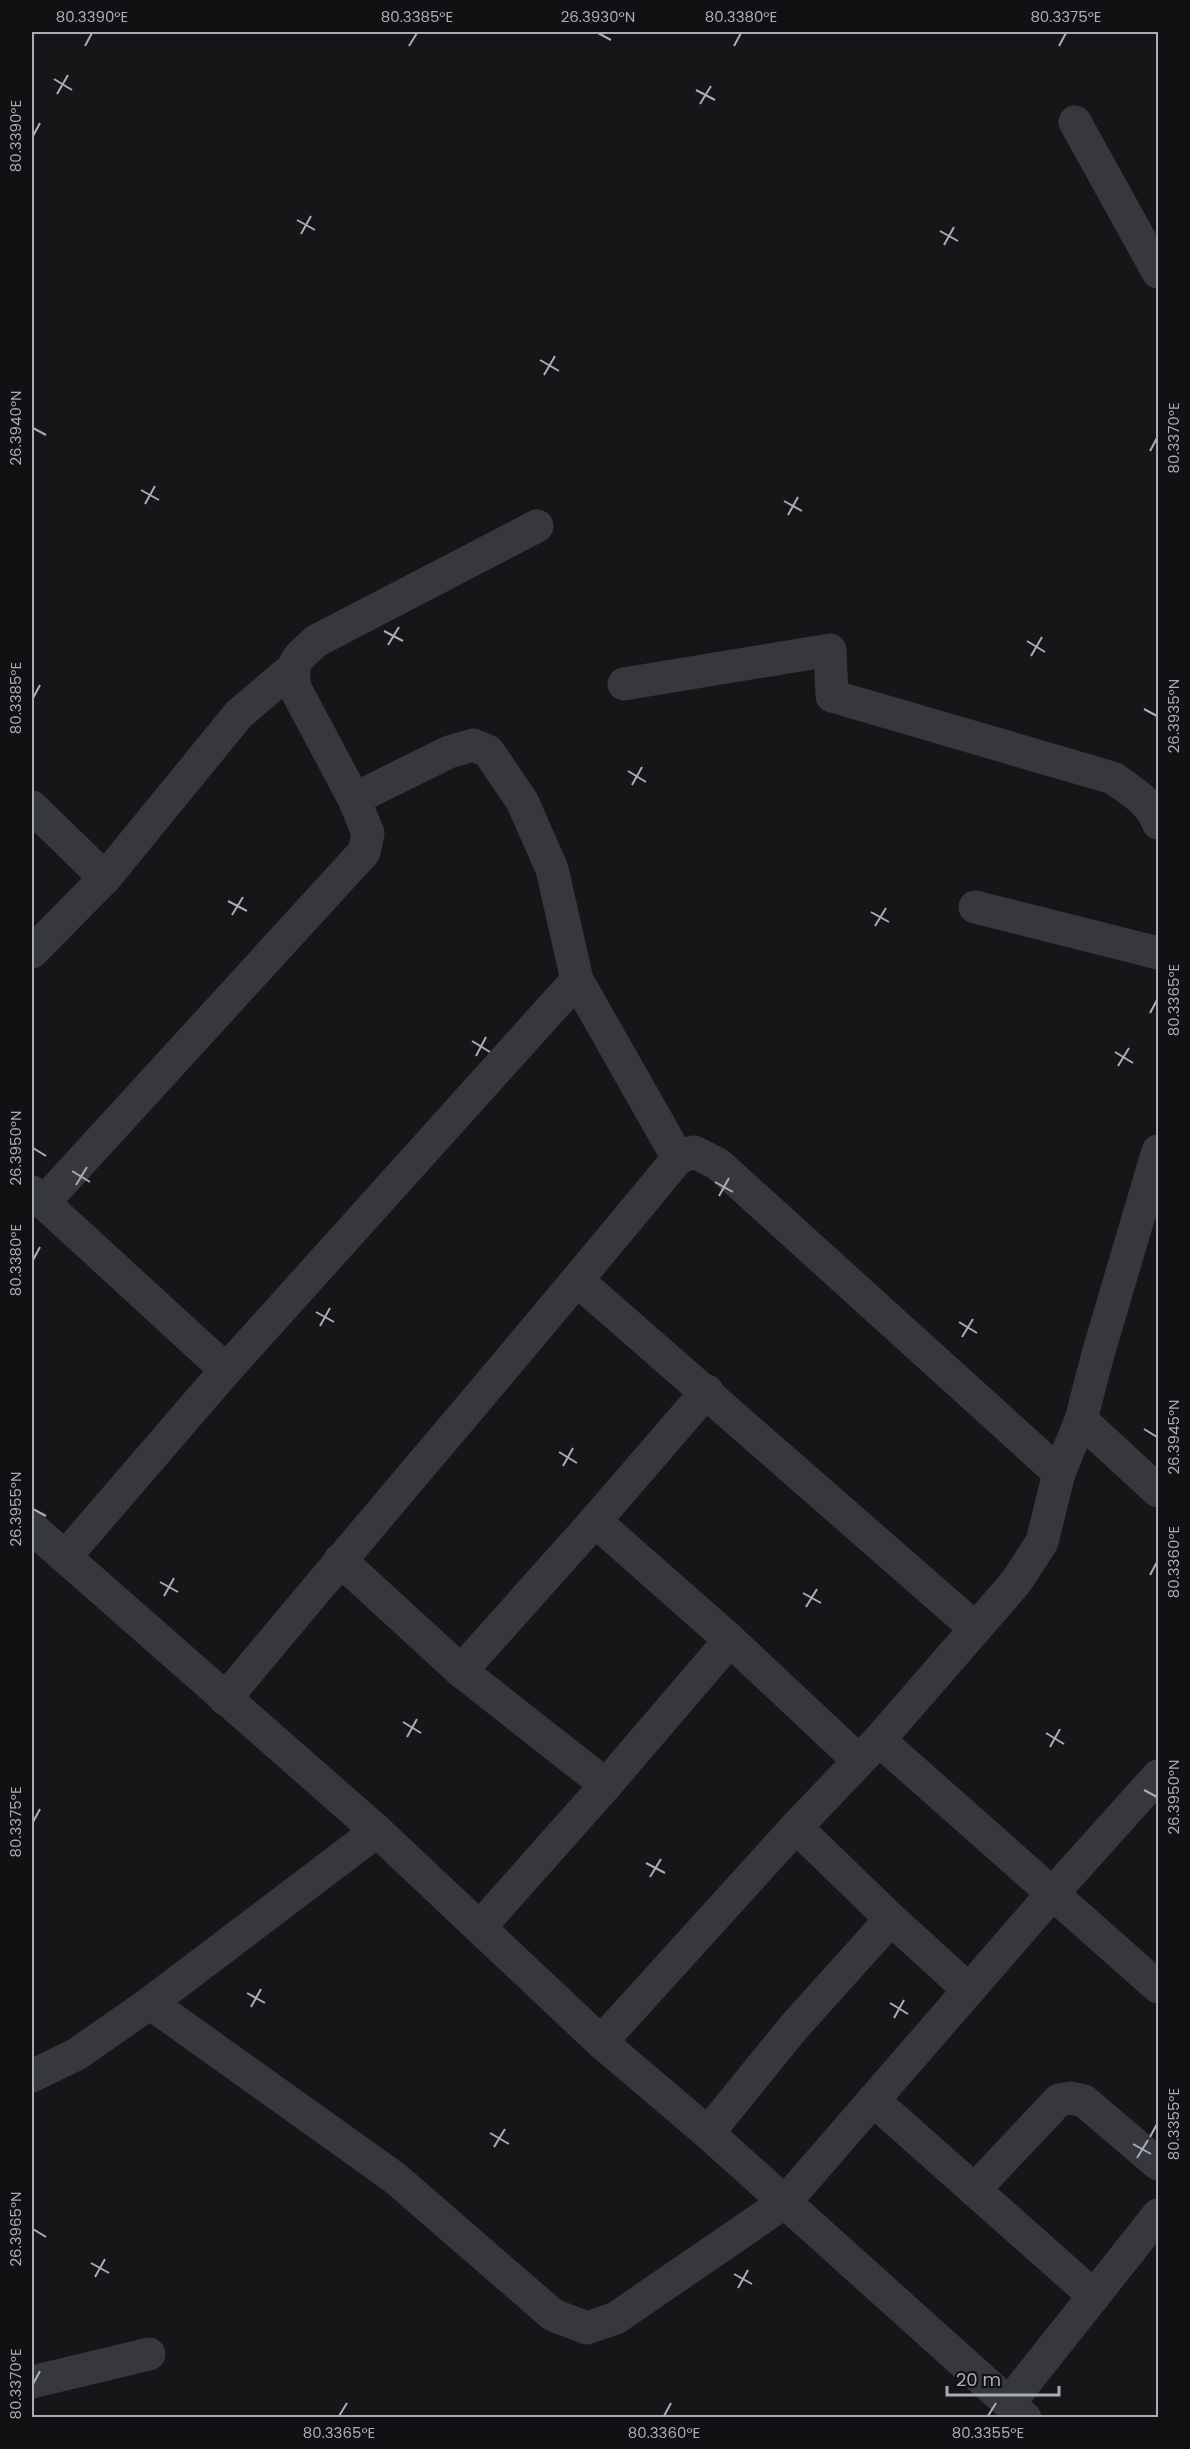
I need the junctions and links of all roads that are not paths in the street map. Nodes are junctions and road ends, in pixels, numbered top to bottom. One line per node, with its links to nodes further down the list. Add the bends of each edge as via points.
1 (1075, 122): 2 (street)
2 (1158, 272)
3 (537, 526): 4 (street, via 316,641)
4 (292, 669): 6 (street, via 295,688); 9 (street, via 239,714)
5 (624, 684): 8 (street, via 830,650 832,696 1113,778 1154,811)
6 (354, 799): 13 (street, via 449,752 473,745 488,751 522,801 552,869); 16 (street, via 368,833 364,852)
7 (32, 807): 9 (street)
8 (1158, 823)
9 (105, 878): 11 (street)
10 (975, 907): 12 (street)
11 (32, 952)
12 (1158, 953)
13 (577, 980): 15 (street); 18 (street)
14 (1158, 1151): 20 (street)
15 (678, 1158): 17 (street); 21 (street, via 694,1152 718,1164)
16 (38, 1197): 18 (street)
17 (578, 1281): 19 (street); 26 (street)
18 (226, 1370): 25 (street)
19 (706, 1391): 23 (street); 27 (street)
20 (1081, 1420): 21 (street); 22 (street)
21 (1059, 1473): 27 (street, via 1042,1542 1016,1582)
22 (1158, 1491)
23 (595, 1521): 28 (street); 29 (street)
24 (32, 1528): 25 (street)
25 (65, 1557): 30 (street)
26 (340, 1560): 29 (street); 30 (street)
27 (975, 1628): 31 (street)
28 (730, 1640): 31 (street); 32 (street)
29 (461, 1671): 32 (street)
30 (225, 1699): 35 (street)
31 (868, 1750): 34 (street); 36 (street)
32 (606, 1785): 38 (street)
33 (1154, 1790): 36 (street)
34 (796, 1827): 37 (street); 42 (street)
35 (377, 1831): 38 (street); 41 (street)
36 (1052, 1894): 39 (street); 40 (street)
37 (891, 1919): 40 (street); 45 (street, via 793,2028)
38 (480, 1927): 42 (street)
39 (1158, 1987)
40 (969, 1990): 44 (street)
41 (150, 2003): 43 (street, via 77,2054); 48 (street, via 395,2178 553,2315 587,2328 616,2318)
42 (601, 2042): 45 (street)
43 (32, 2076)
44 (873, 2100): 47 (street); 48 (street)
45 (708, 2133): 48 (street)
46 (1158, 2164): 47 (street, via 1084,2101 1071,2098 1059,2100)
47 (974, 2190): 50 (street)
48 (785, 2202): 53 (street)
49 (1158, 2215): 50 (street)
50 (1094, 2296): 53 (street)
51 (149, 2354): 52 (street)
52 (32, 2382)
53 (1017, 2410)

